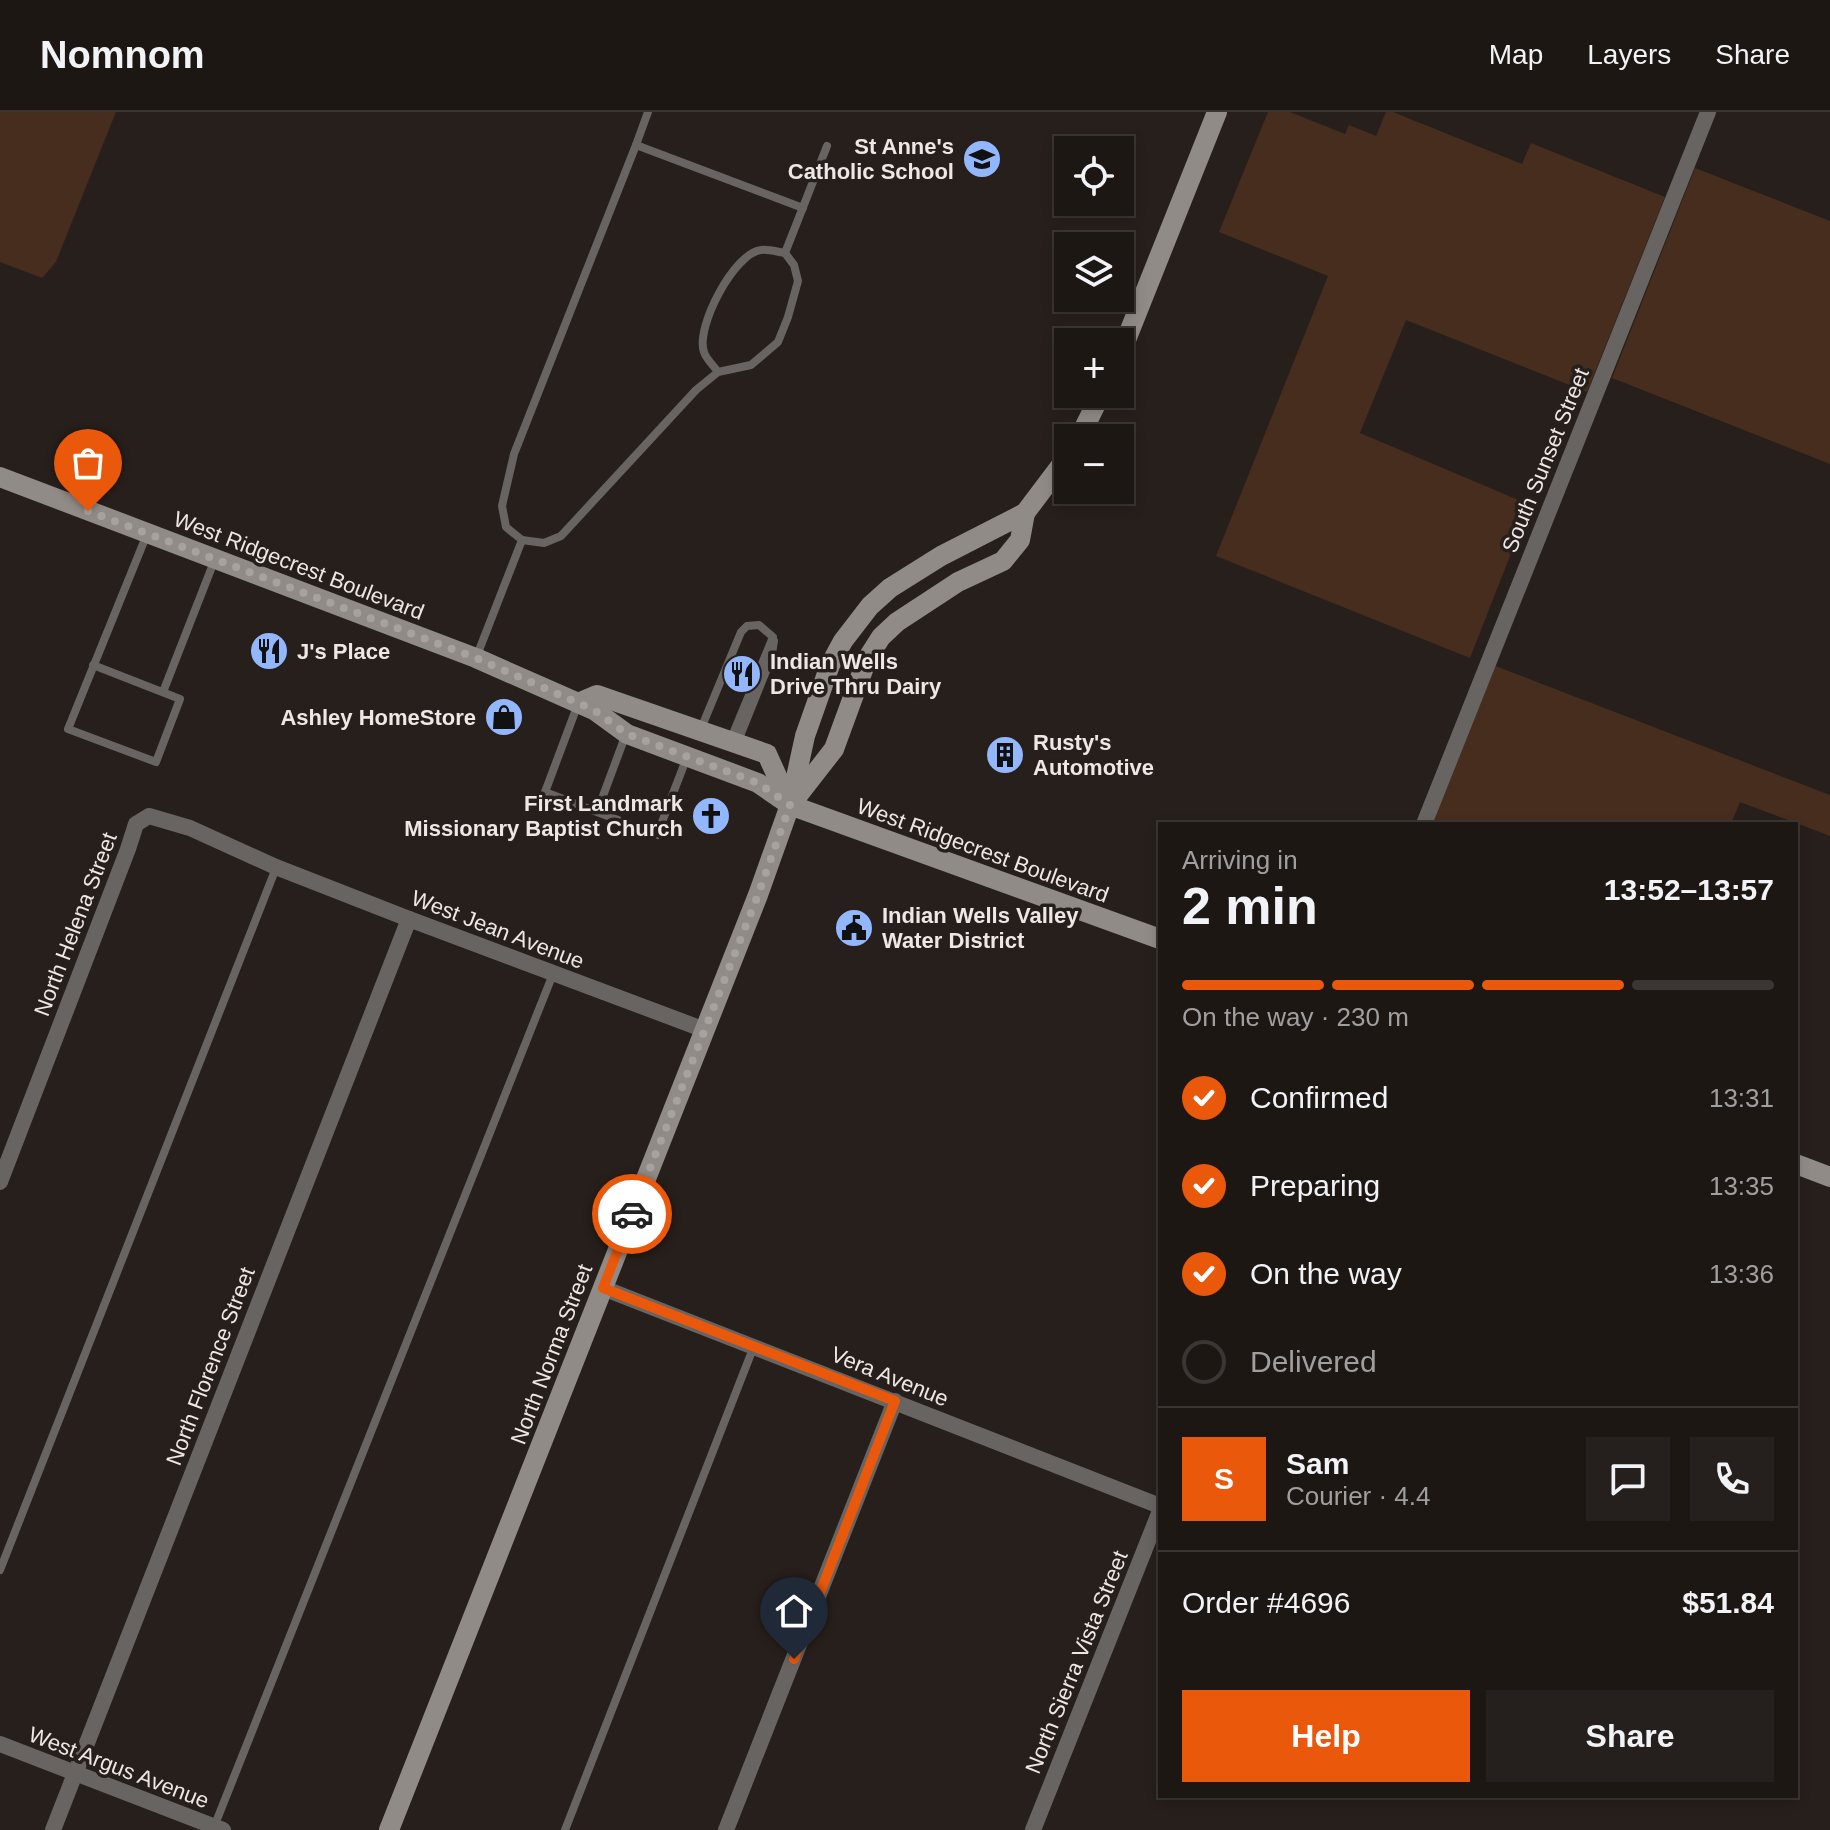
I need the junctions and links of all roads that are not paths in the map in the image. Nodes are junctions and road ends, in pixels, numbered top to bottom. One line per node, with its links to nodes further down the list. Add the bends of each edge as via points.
1 (648, 112): 4 (lane)
2 (1217, 112): 8 (main road)
3 (1708, 112): 26 (street, South Sunset Street)
4 (636, 145): 6 (lane); 14 (lane, via 514,454 502,506 506,527)
5 (827, 146): 6 (lane)
6 (803, 208): 7 (lane)
7 (785, 253): 9 (lane, via 798,281 778,342 751,365); 9 (lane, via 760,250 730,274 704,328 703,351)
8 (1131, 328)
9 (718, 372): 14 (lane, via 561,536 544,543)
10 (1054, 475): 12 (main road)
11 (0, 477): 13 (main road, West Ridgecrest Boulevard)
12 (1025, 513): 24 (main road, via 1020,540 1003,561 958,582 881,637 867,659 834,749); 24 (main road, via 941,556 870,606 830,665 805,736)
13 (147, 533): 15 (main road, West Ridgecrest Boulevard); 17 (lane)
14 (522, 540): 16 (lane)
15 (215, 559): 16 (main road, West Ridgecrest Boulevard); 18 (lane)
16 (476, 658): 19 (main road, West Ridgecrest Boulevard)
17 (93, 665): 18 (lane); 18 (lane, via 68,729 156,762 180,699)
18 (163, 692)
19 (578, 703): 20 (main road, West Ridgecrest Boulevard, via 597,695); 21 (main road, West Ridgecrest Boulevard); 25 (lane, via 545,792)
20 (700, 732): 22 (main road, West Ridgecrest Boulevard); 22 (lane, via 743,629 759,625 773,637 773,653)
21 (627, 734): 23 (main road, West Ridgecrest Boulevard); 25 (lane)
22 (733, 743): 24 (main road, West Ridgecrest Boulevard, via 767,754)
23 (687, 757): 24 (main road, West Ridgecrest Boulevard, via 758,783); 25 (lane, via 657,835)
24 (790, 805): 29 (main road, West Ridgecrest Boulevard); 31 (main road, North Norma Street)
25 (597, 812)
26 (1425, 822)
27 (276, 867): 28 (street, West Jean Avenue); 34 (street, North Helena Street, via 168,820 149,816 136,824); 40 (lane)
28 (409, 919): 30 (street, West Jean Avenue); 42 (street, North Florence Street)
29 (1158, 938)
30 (553, 973): 31 (street, West Jean Avenue); 43 (lane)
31 (705, 1030): 35 (main road, North Norma Street)
32 (1798, 1165): 33 (main road)
33 (1830, 1177)
34 (0, 1182)
35 (603, 1288): 36 (street, Vera Avenue); 45 (main road, North Norma Street)
36 (754, 1346): 37 (street, Vera Avenue); 46 (lane)
37 (895, 1401): 38 (street, Vera Avenue); 47 (street)
38 (1158, 1507)
39 (1158, 1513): 48 (street, North Sierra Vista Street)
40 (0, 1570)
41 (0, 1744): 42 (street, West Argus Avenue)
42 (75, 1773): 43 (street, West Argus Avenue); 44 (street, North Florence Street)
43 (217, 1829)
44 (53, 1830)
45 (389, 1830)
46 (565, 1830)
47 (726, 1830)
48 (1033, 1830)

